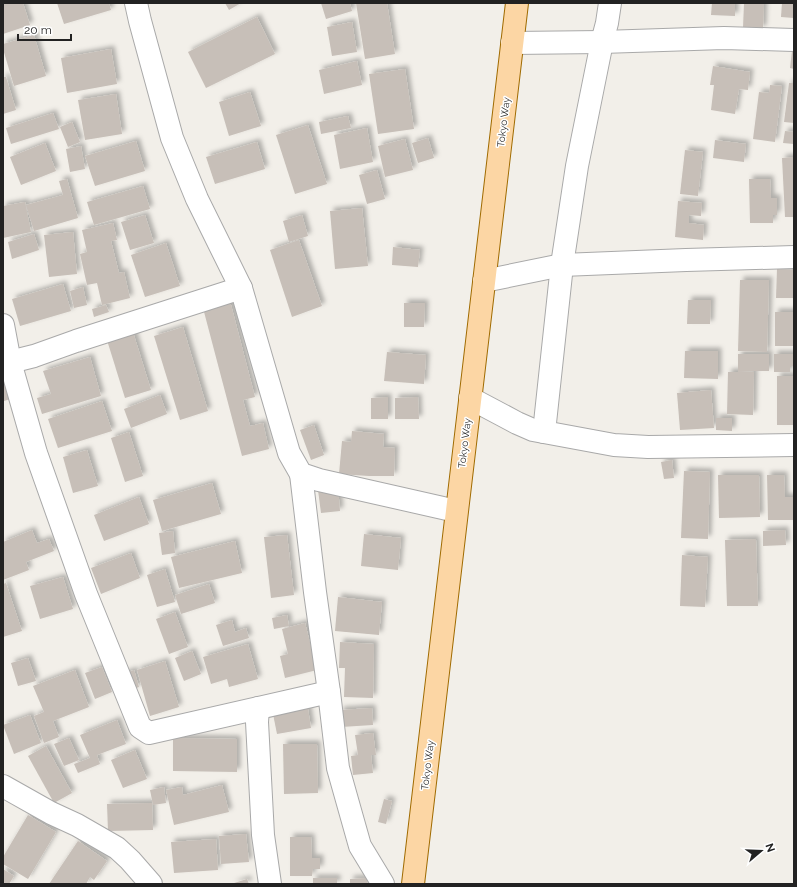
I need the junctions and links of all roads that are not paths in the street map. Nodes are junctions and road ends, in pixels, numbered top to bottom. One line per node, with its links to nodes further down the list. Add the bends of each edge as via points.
1 (136, 3): 10 (street, via 172,138 197,199)
2 (517, 3): 6 (main road, Tokyo Way)
3 (610, 3): 5 (street)
4 (794, 40): 5 (street, via 724,38)
5 (602, 42): 6 (street); 8 (street, via 577,166)
6 (512, 43): 9 (main road, Tokyo Way)
7 (794, 257): 8 (street)
8 (562, 265): 9 (street); 14 (street)
9 (484, 281): 13 (main road, Tokyo Way)
10 (241, 288): 12 (street); 16 (street, via 289,453)
11 (3, 325): 12 (street)
12 (10, 362): 19 (street, via 36,454 86,594 140,728 149,733)
13 (470, 398): 14 (street, via 517,423); 17 (main road, Tokyo Way)
14 (544, 432): 15 (street, via 614,445 648,447)
15 (794, 445)
16 (301, 474): 17 (street); 18 (street)
17 (456, 511): 24 (main road, Tokyo Way)
18 (330, 692): 19 (street); 23 (street, via 338,768 360,846)
19 (258, 708): 22 (street, via 263,835)
20 (3, 786): 21 (street, via 117,848 130,860)
21 (143, 881)
22 (270, 884)
23 (383, 884)
24 (412, 884)

